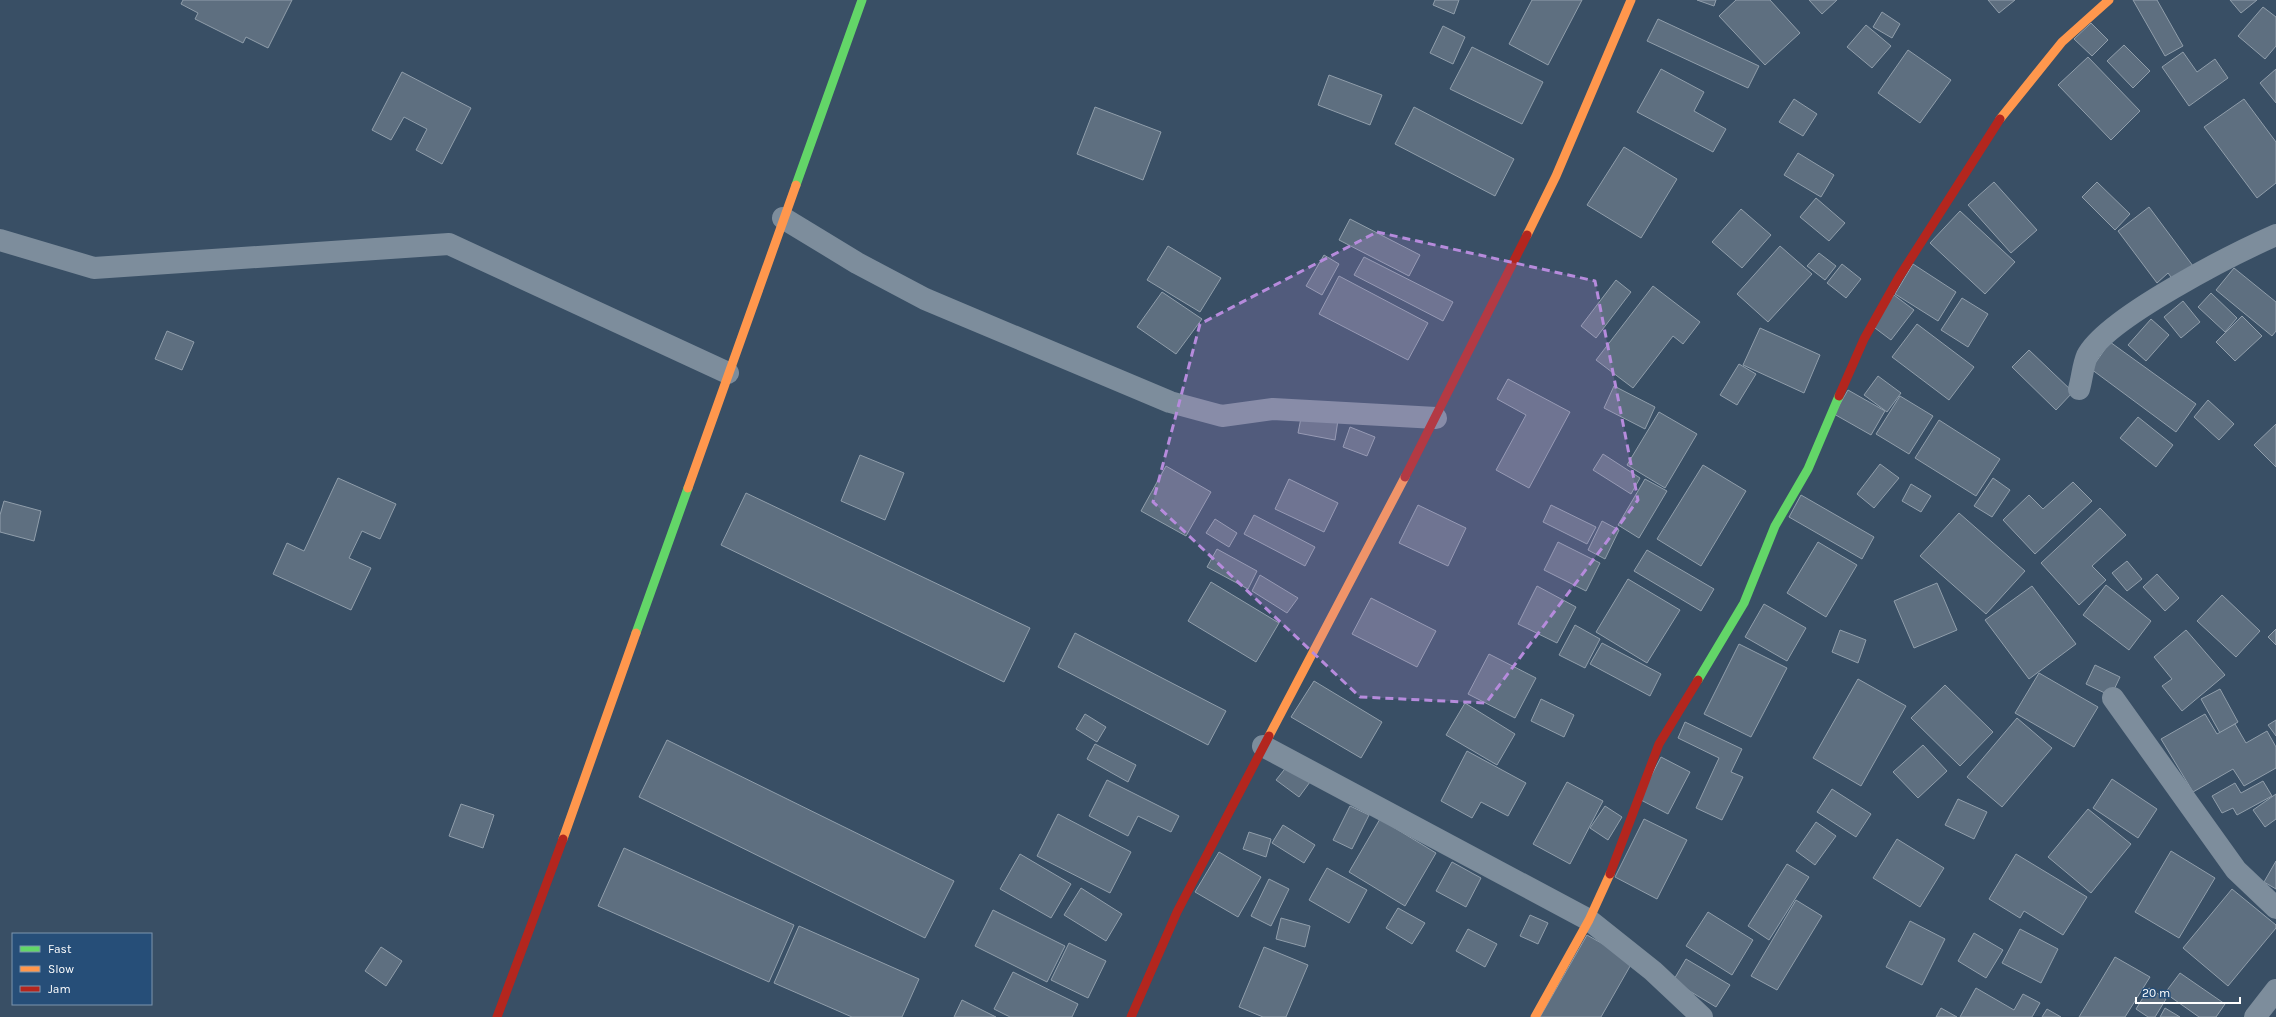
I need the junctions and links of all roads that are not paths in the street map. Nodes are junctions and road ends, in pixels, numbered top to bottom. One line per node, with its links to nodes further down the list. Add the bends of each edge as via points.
1 (862, 0): 4 (street)
2 (1631, 0): 9 (street, via 1556,176)
3 (2109, 0): 13 (street, via 2062,42 2009,105 1899,277 1864,339 1808,469 1775,526 1744,603 1659,744 1609,878)
4 (783, 218): 7 (street); 9 (street, via 857,263 925,299 1170,402 1222,416 1273,409)
5 (2276, 235): 8 (street, via 2236,253 2126,317 2102,338 2087,356)
6 (0, 240): 7 (street, via 94,268 449,244)
7 (728, 372): 15 (street, via 549,879)
8 (2079, 389)
9 (1436, 418): 11 (street)
10 (2113, 698): 12 (street, via 2236,870)
11 (1263, 746): 13 (street); 16 (street, via 1177,912)
12 (2276, 908)
13 (1589, 920): 17 (street); 18 (street, via 1653,971)
14 (2276, 990): 19 (street)
15 (497, 1017)
16 (1131, 1017)
17 (1535, 1017)
18 (1702, 1017)
19 (2255, 1017)

